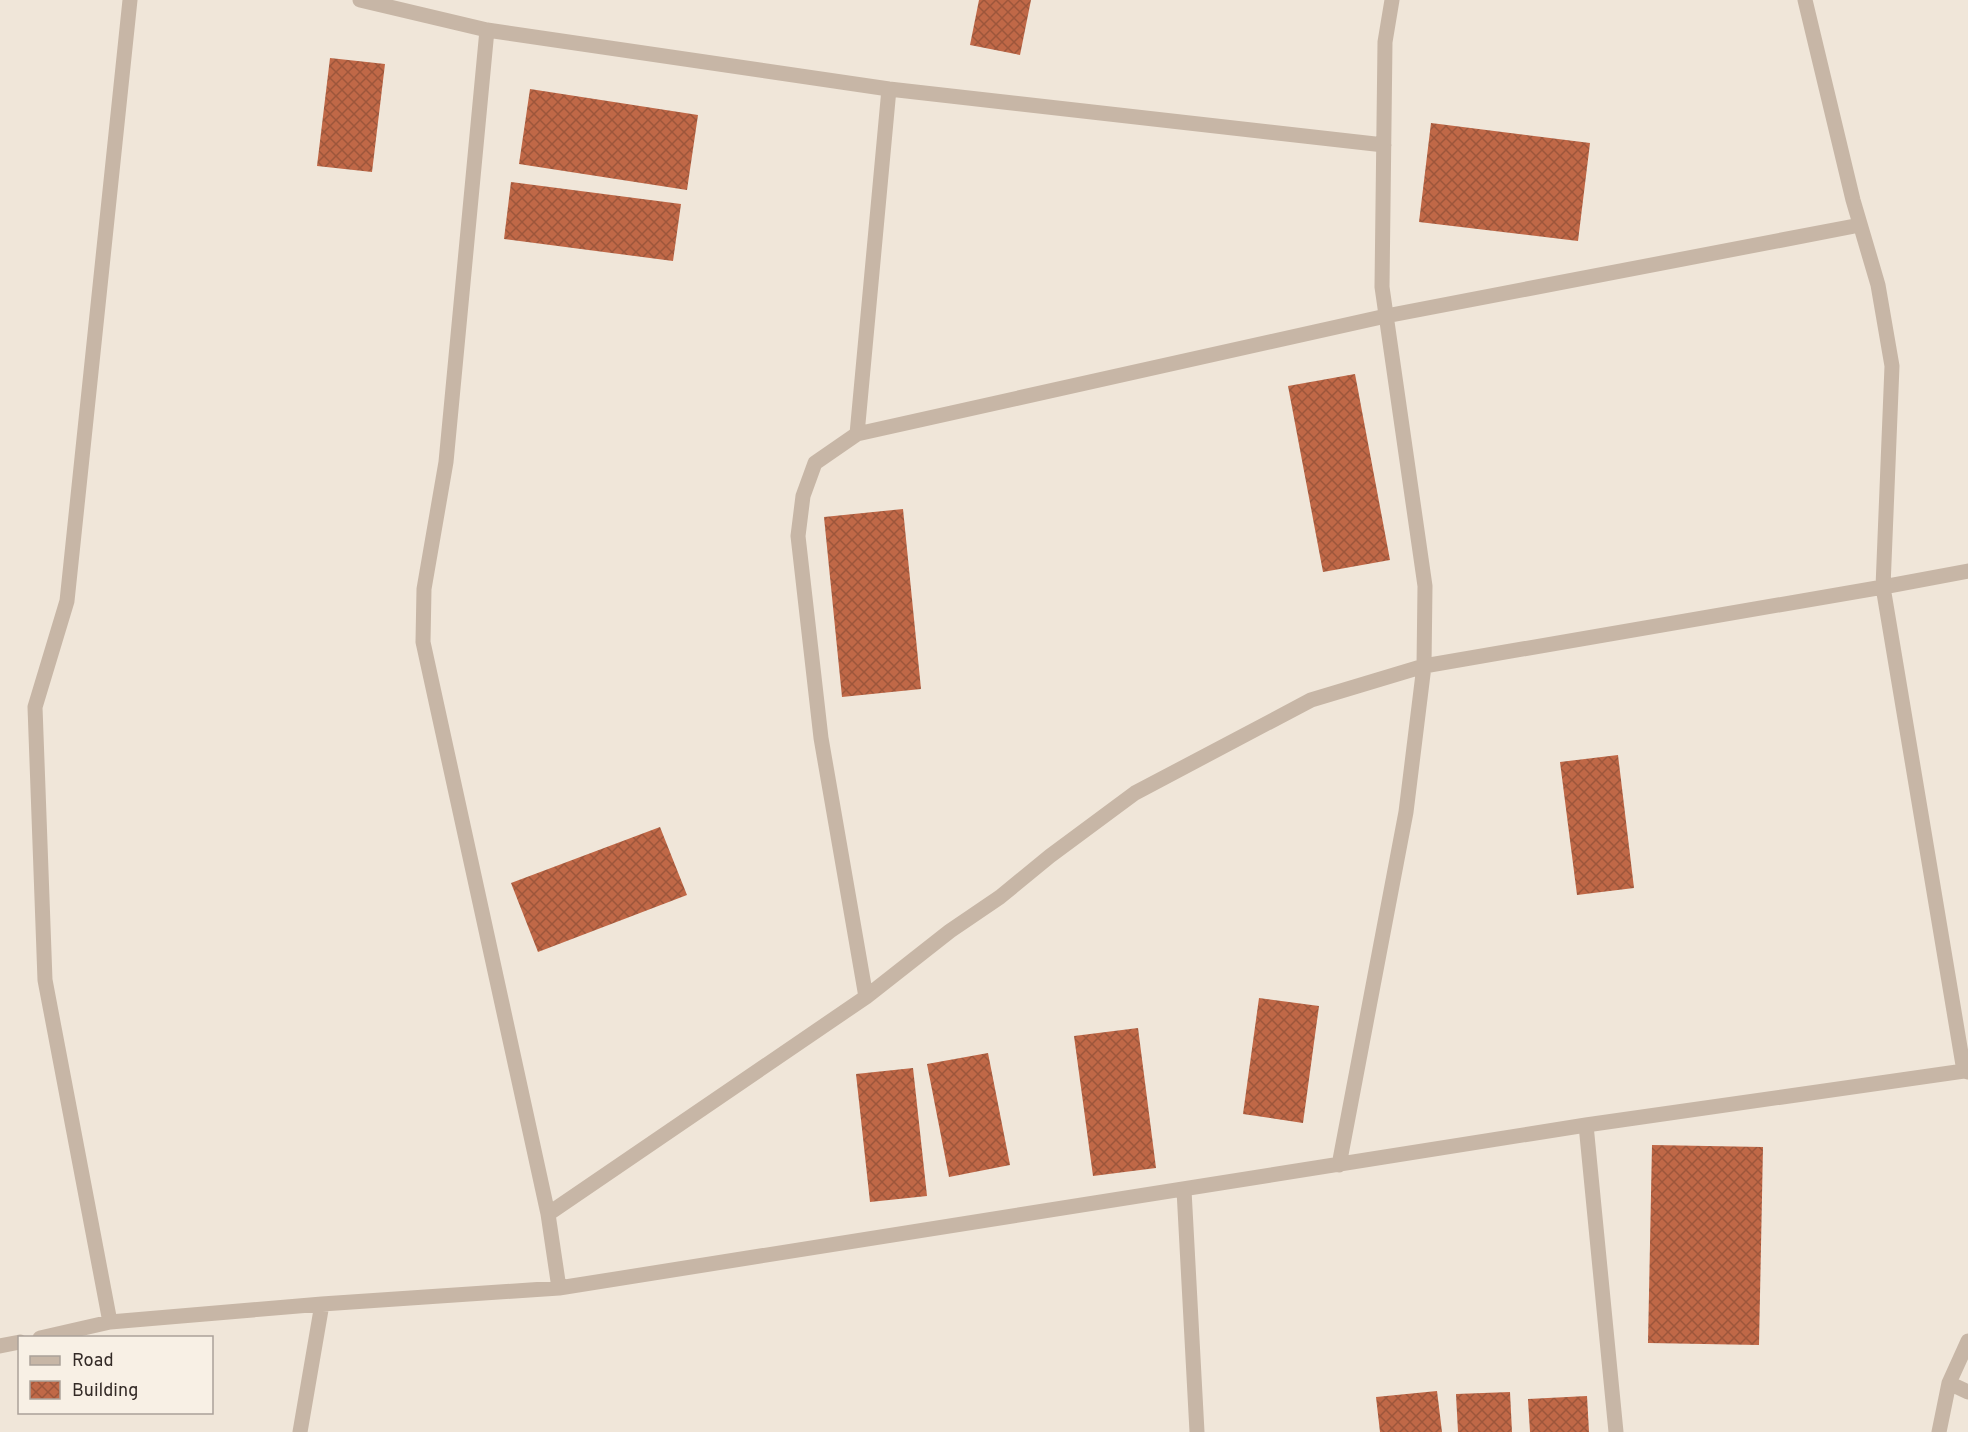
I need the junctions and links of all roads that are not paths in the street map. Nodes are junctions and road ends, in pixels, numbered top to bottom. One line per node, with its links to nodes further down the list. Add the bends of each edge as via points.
1 (130, 0): 22 (street, via 67,601 35,707 45,980)
2 (360, 0): 5 (street)
3 (1392, 0): 7 (street, via 1385,42)
4 (1805, 0): 8 (street)
5 (487, 30): 6 (street); 19 (street, via 446,462 424,589 423,642)
6 (889, 89): 7 (street); 10 (street)
7 (1384, 145): 9 (street, via 1382,287)
8 (1860, 225): 9 (street); 12 (street, via 1878,285 1892,366)
9 (1386, 316): 10 (street); 13 (street, via 1425,586)
10 (857, 434): 14 (street, via 815,463 803,496 798,536 821,738)
11 (1968, 571): 12 (street)
12 (1883, 588): 13 (street); 15 (street)
13 (1424, 666): 14 (street, via 1311,700 1135,793); 17 (street, via 1406,812)
14 (866, 997): 19 (street)
15 (1966, 1071): 16 (street)
16 (1586, 1125): 17 (street); 31 (street)
17 (1339, 1165): 18 (street)
18 (1184, 1190): 20 (street); 30 (street)
19 (548, 1214): 20 (street)
20 (559, 1288): 21 (street)
21 (322, 1304): 22 (street); 29 (street)
22 (110, 1322): 23 (street)
23 (49, 1336)
24 (1968, 1341): 27 (street)
25 (18, 1342): 26 (street)
26 (0, 1346)
27 (1950, 1383): 28 (street); 32 (street)
28 (1968, 1392)
29 (300, 1432)
30 (1197, 1432)
31 (1616, 1432)
32 (1939, 1432)

